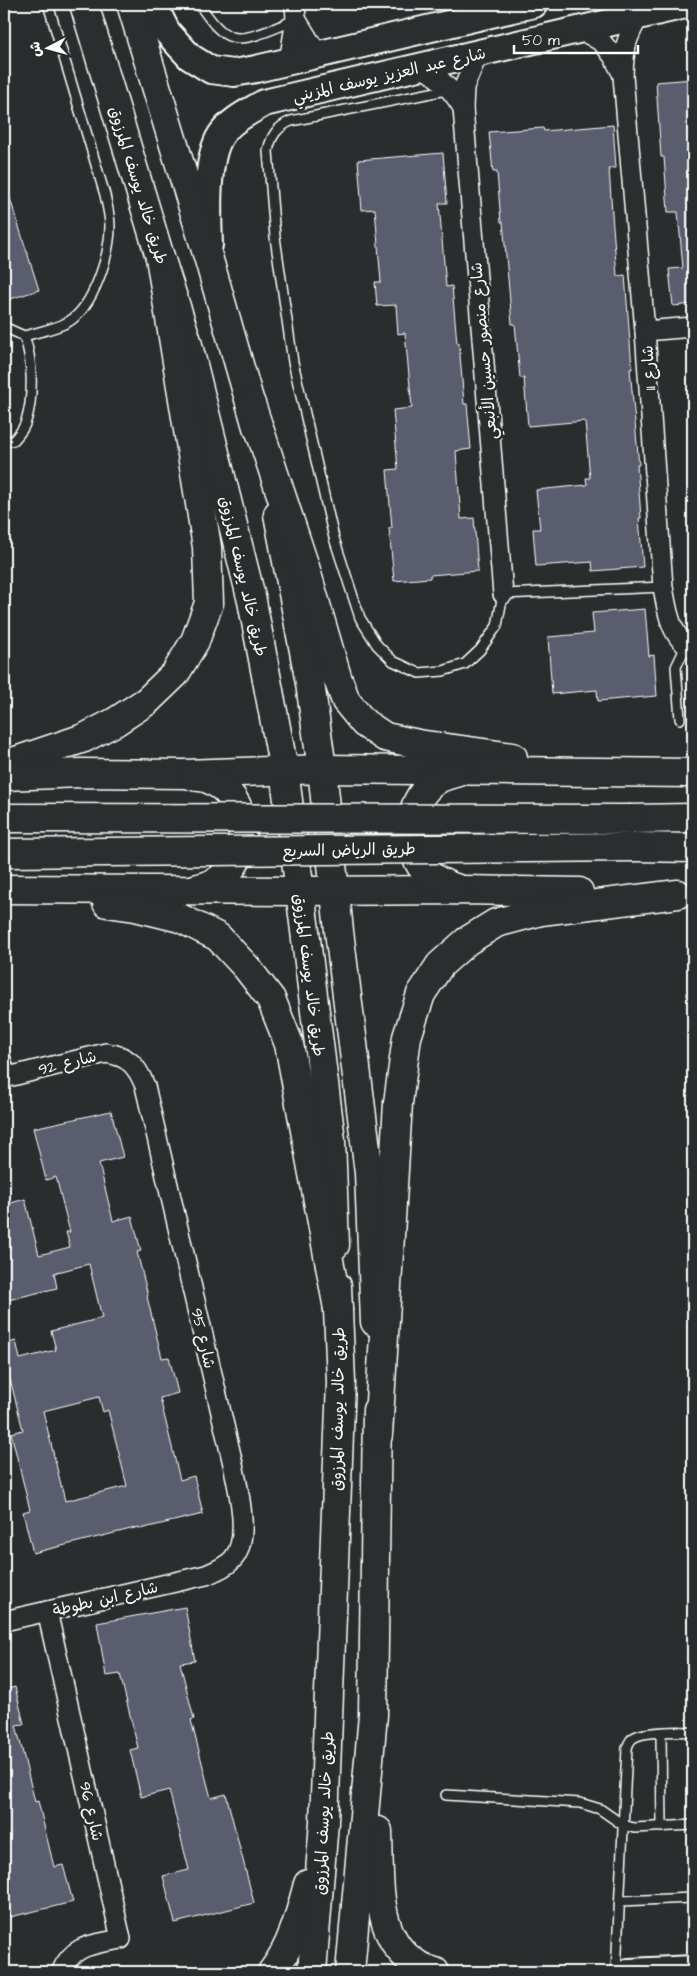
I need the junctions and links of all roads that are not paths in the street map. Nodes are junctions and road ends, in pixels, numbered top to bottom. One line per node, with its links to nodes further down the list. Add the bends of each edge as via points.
1 (48, 4): 28 (lane, via 105,196 110,226 106,256 86,306 68,322)
2 (84, 4): 23 (main road, طريق خالد يوسف المرزوق)
3 (131, 4): 24 (main road)
4 (153, 4): 18 (street, شارع عبد العزيز يوسف المزيني, via 167,32 190,57 211,70 234,72)
5 (199, 4): 10 (lane, via 230,37 243,39)
6 (534, 4): 9 (street, شارع عبد العزيز يوسف المزيني)
7 (549, 4): 13 (street, via 546,14 552,28)
8 (690, 4): 12 (street, شارع عبد العزيز يوسف المزيني)
9 (510, 10): 11 (street, شارع عبد العزيز يوسف المزيني); 15 (street, via 516,12 525,24 526,32)
10 (296, 12): 17 (street); 18 (street)
11 (464, 12): 14 (street, شارع عبد العزيز يوسف المزيني)
12 (638, 16): 13 (street, شارع عبد العزيز يوسف المزيني); 20 (street, شارع 11, via 627,38)
13 (573, 32): 15 (street, شارع عبد العزيز يوسف المزيني); 20 (street, شارع 11, via 602,42)
14 (388, 39): 17 (street, شارع عبد العزيز يوسف المزيني); 19 (street, via 378,49 379,63 384,68)
15 (519, 44): 16 (street, شارع عبد العزيز يوسف المزيني)
16 (478, 54): 19 (street, شارع عبد العزيز يوسف المزيني); 22 (street, شارع منصور حسين الأنبعي, via 464,87)
17 (318, 55): 18 (street, شارع عبد العزيز يوسف المزيني)
18 (289, 62)
19 (410, 70): 21 (street, شارع منصور حسين الأنبعي, via 440,78); 24 (street, شارع عبد العزيز يوسف المزيني, via 264,103 236,120 221,135 214,150 208,206)
20 (623, 76): 27 (street, شارع 11)
21 (452, 89): 22 (street, شارع منصور حسين الأنبعي); 32 (lane, via 283,124 273,136 268,151 274,237 293,362 334,538 360,618 377,645 394,661 419,673 443,671 465,664 498,626)
22 (463, 108): 32 (street, شارع منصور حسين الأنبعي)
23 (160, 257): 35 (main road, via 207,547 209,603 195,641 175,674 147,701 84,738); 37 (main road, طريق خالد يوسف المرزوق, via 187,342 252,601)
24 (209, 260): 29 (main road)
25 (4, 326): 28 (lane)
26 (693, 327): 27 (street)
27 (645, 331): 31 (street, شارع 11)
28 (24, 336): 30 (lane, via 29,349 31,405 25,426 14,440)
29 (251, 404): 36 (main road, via 279,517 310,683); 39 (main road, via 305,567 336,677 346,701 364,723 385,737 418,744)
30 (4, 442)
31 (663, 587): 32 (lane); 33 (street, شارع 11, via 669,618 677,635)
32 (503, 594)
33 (690, 647): 34 (lane, via 676,667)
34 (680, 718)
35 (4, 765)
36 (322, 769): 37 (main road); 38 (main road); 51 (main road)
37 (284, 770): 41 (main road); 50 (main road, طريق خالد يوسف المرزوق)
38 (460, 771): 39 (main road); 49 (main road, via 440,778 424,792 413,810 410,831 414,852 425,870 442,884)
39 (619, 771): 40 (main road)
40 (693, 773)
41 (184, 774): 42 (main road); 48 (main road, via 209,779 229,793 241,815 244,840 235,864 217,881)
42 (4, 776)
43 (4, 818): 44 (main road, طريق الرياض السريع, bridge)
44 (693, 818)
45 (693, 848): 46 (main road, طريق الرياض السريع, bridge)
46 (4, 853)
47 (4, 889): 48 (main road); 56 (main road, via 135,907 180,918 218,937 247,968 271,999 289,1044)
48 (194, 890): 50 (main road)
49 (462, 890): 51 (main road); 52 (main road)
50 (300, 891): 51 (main road); 56 (main road, طريق خالد يوسف المرزوق, via 331,1140)
51 (336, 891): 57 (main road, via 369,1172)
52 (686, 893): 57 (main road, via 541,911 496,923 466,941 440,965 421,994 407,1037 398,1103)
53 (4, 1052): 54 (lane)
54 (7, 1077): 55 (street, شارع 92, via 106,1053 118,1054 128,1060 139,1070)
55 (145, 1086): 58 (street, شارع 95, via 240,1498 241,1543 234,1559)
56 (338, 1309): 65 (main road, طريق خالد يوسف المرزوق, via 341,1382)
57 (378, 1435): 61 (main road)
58 (206, 1575): 59 (street, شارع ابن بطوطة)
59 (47, 1611): 60 (street, شارع ابن بطوطة); 72 (street, شارع 96, via 121,1939 80,1948 66,1961)
60 (4, 1621)
61 (373, 1715): 75 (main road); 76 (main road, via 379,1872 385,1920 391,1940 402,1954 421,1968)
62 (661, 1733): 63 (lane); 66 (lane, via 640,1735 628,1743); 68 (lane)
63 (693, 1734)
64 (446, 1795): 66 (lane, via 580,1803 600,1809)
65 (324, 1822): 73 (main road, via 295,1928 283,1957); 74 (main road, طريق خالد يوسف المرزوق)
66 (623, 1825): 68 (lane); 70 (lane)
67 (693, 1825): 68 (lane)
68 (662, 1827)
69 (693, 1898): 70 (lane)
70 (620, 1901): 77 (lane)
71 (693, 1969): 78 (street)
72 (61, 1972)
73 (272, 1972)
74 (312, 1972)
75 (350, 1972)
76 (434, 1972)
77 (616, 1972)
78 (629, 1972)

